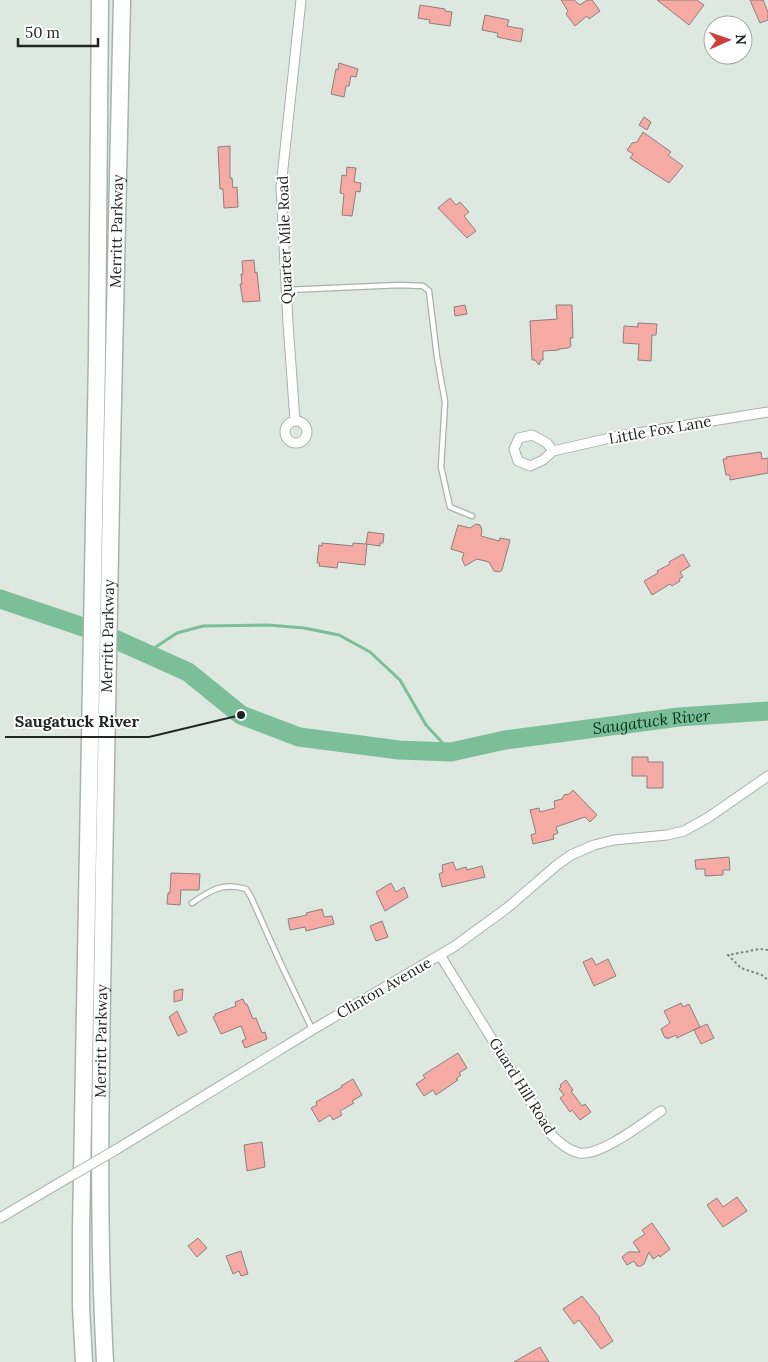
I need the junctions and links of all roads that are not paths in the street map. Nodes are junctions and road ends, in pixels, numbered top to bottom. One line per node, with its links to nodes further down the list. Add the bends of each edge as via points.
1 (95, 0): 5 (highway)
2 (100, 0): 5 (highway, Merritt Parkway)
3 (122, 0): 11 (highway, Merritt Parkway)
4 (301, 0): 6 (street, Quarter Mile Road, via 281,187)
5 (98, 146): 11 (highway, Merritt Parkway)
6 (286, 290): 8 (street, Quarter Mile Road); 10 (lane, via 423,286 429,291 445,402 441,458 445,489 450,507)
7 (768, 412): 9 (street, Little Fox Lane, via 620,436)
8 (295, 421)
9 (553, 451)
10 (472, 516)
11 (101, 575): 12 (highway, Merritt Parkway)
12 (99, 698): 19 (highway, Merritt Parkway, via 81,1240); 20 (highway, Merritt Parkway, via 100,1246)
13 (768, 776): 15 (street, Clinton Avenue, via 709,818 684,830 667,835 614,840 571,855 507,908)
14 (192, 903): 16 (lane, via 221,888 234,886 246,889)
15 (440, 954): 16 (street, Clinton Avenue); 17 (street, Guard Hill Road, via 550,1133 563,1146 580,1153 600,1149)
16 (312, 1030): 18 (street, Clinton Avenue, bridge)
17 (661, 1111)
18 (0, 1218)
19 (84, 1362)
20 (105, 1362)

